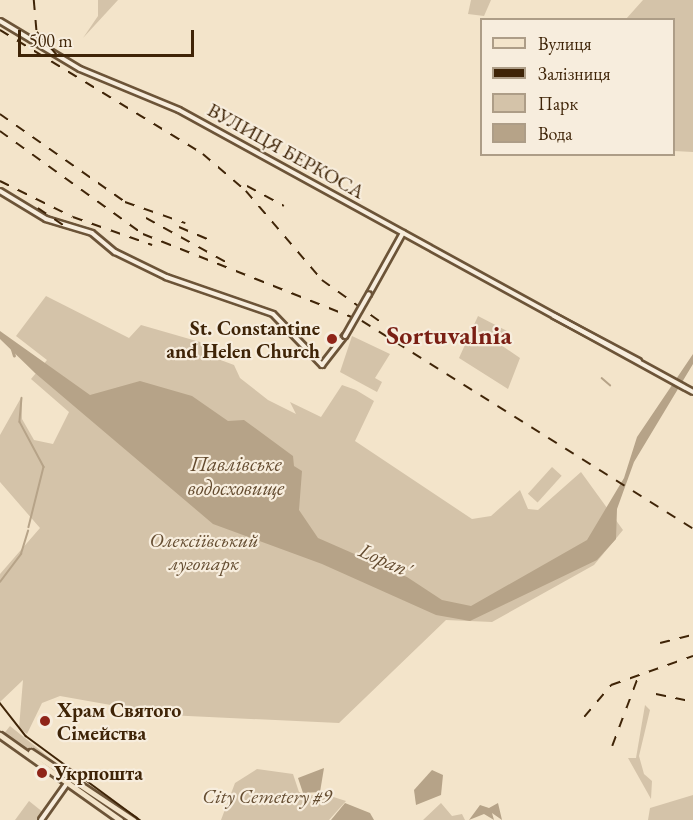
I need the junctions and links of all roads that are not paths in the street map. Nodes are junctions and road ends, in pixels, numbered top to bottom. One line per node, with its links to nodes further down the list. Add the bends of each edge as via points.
1 (0, 21): 3 (street, ВУЛИЦЯ БЕРКОСА, via 80,69 180,110)
2 (0, 190): 3 (street, bridge, via 46,219 92,233 115,252 166,277 273,314 322,365 345,336)
3 (403, 233): 4 (street, ВУЛИЦЯ БЕРКОСА)
4 (693, 392)
5 (0, 735): 6 (main road)
6 (70, 779): 7 (street); 8 (main road); 9 (main road)
7 (41, 820)
8 (120, 820)
9 (133, 820)

